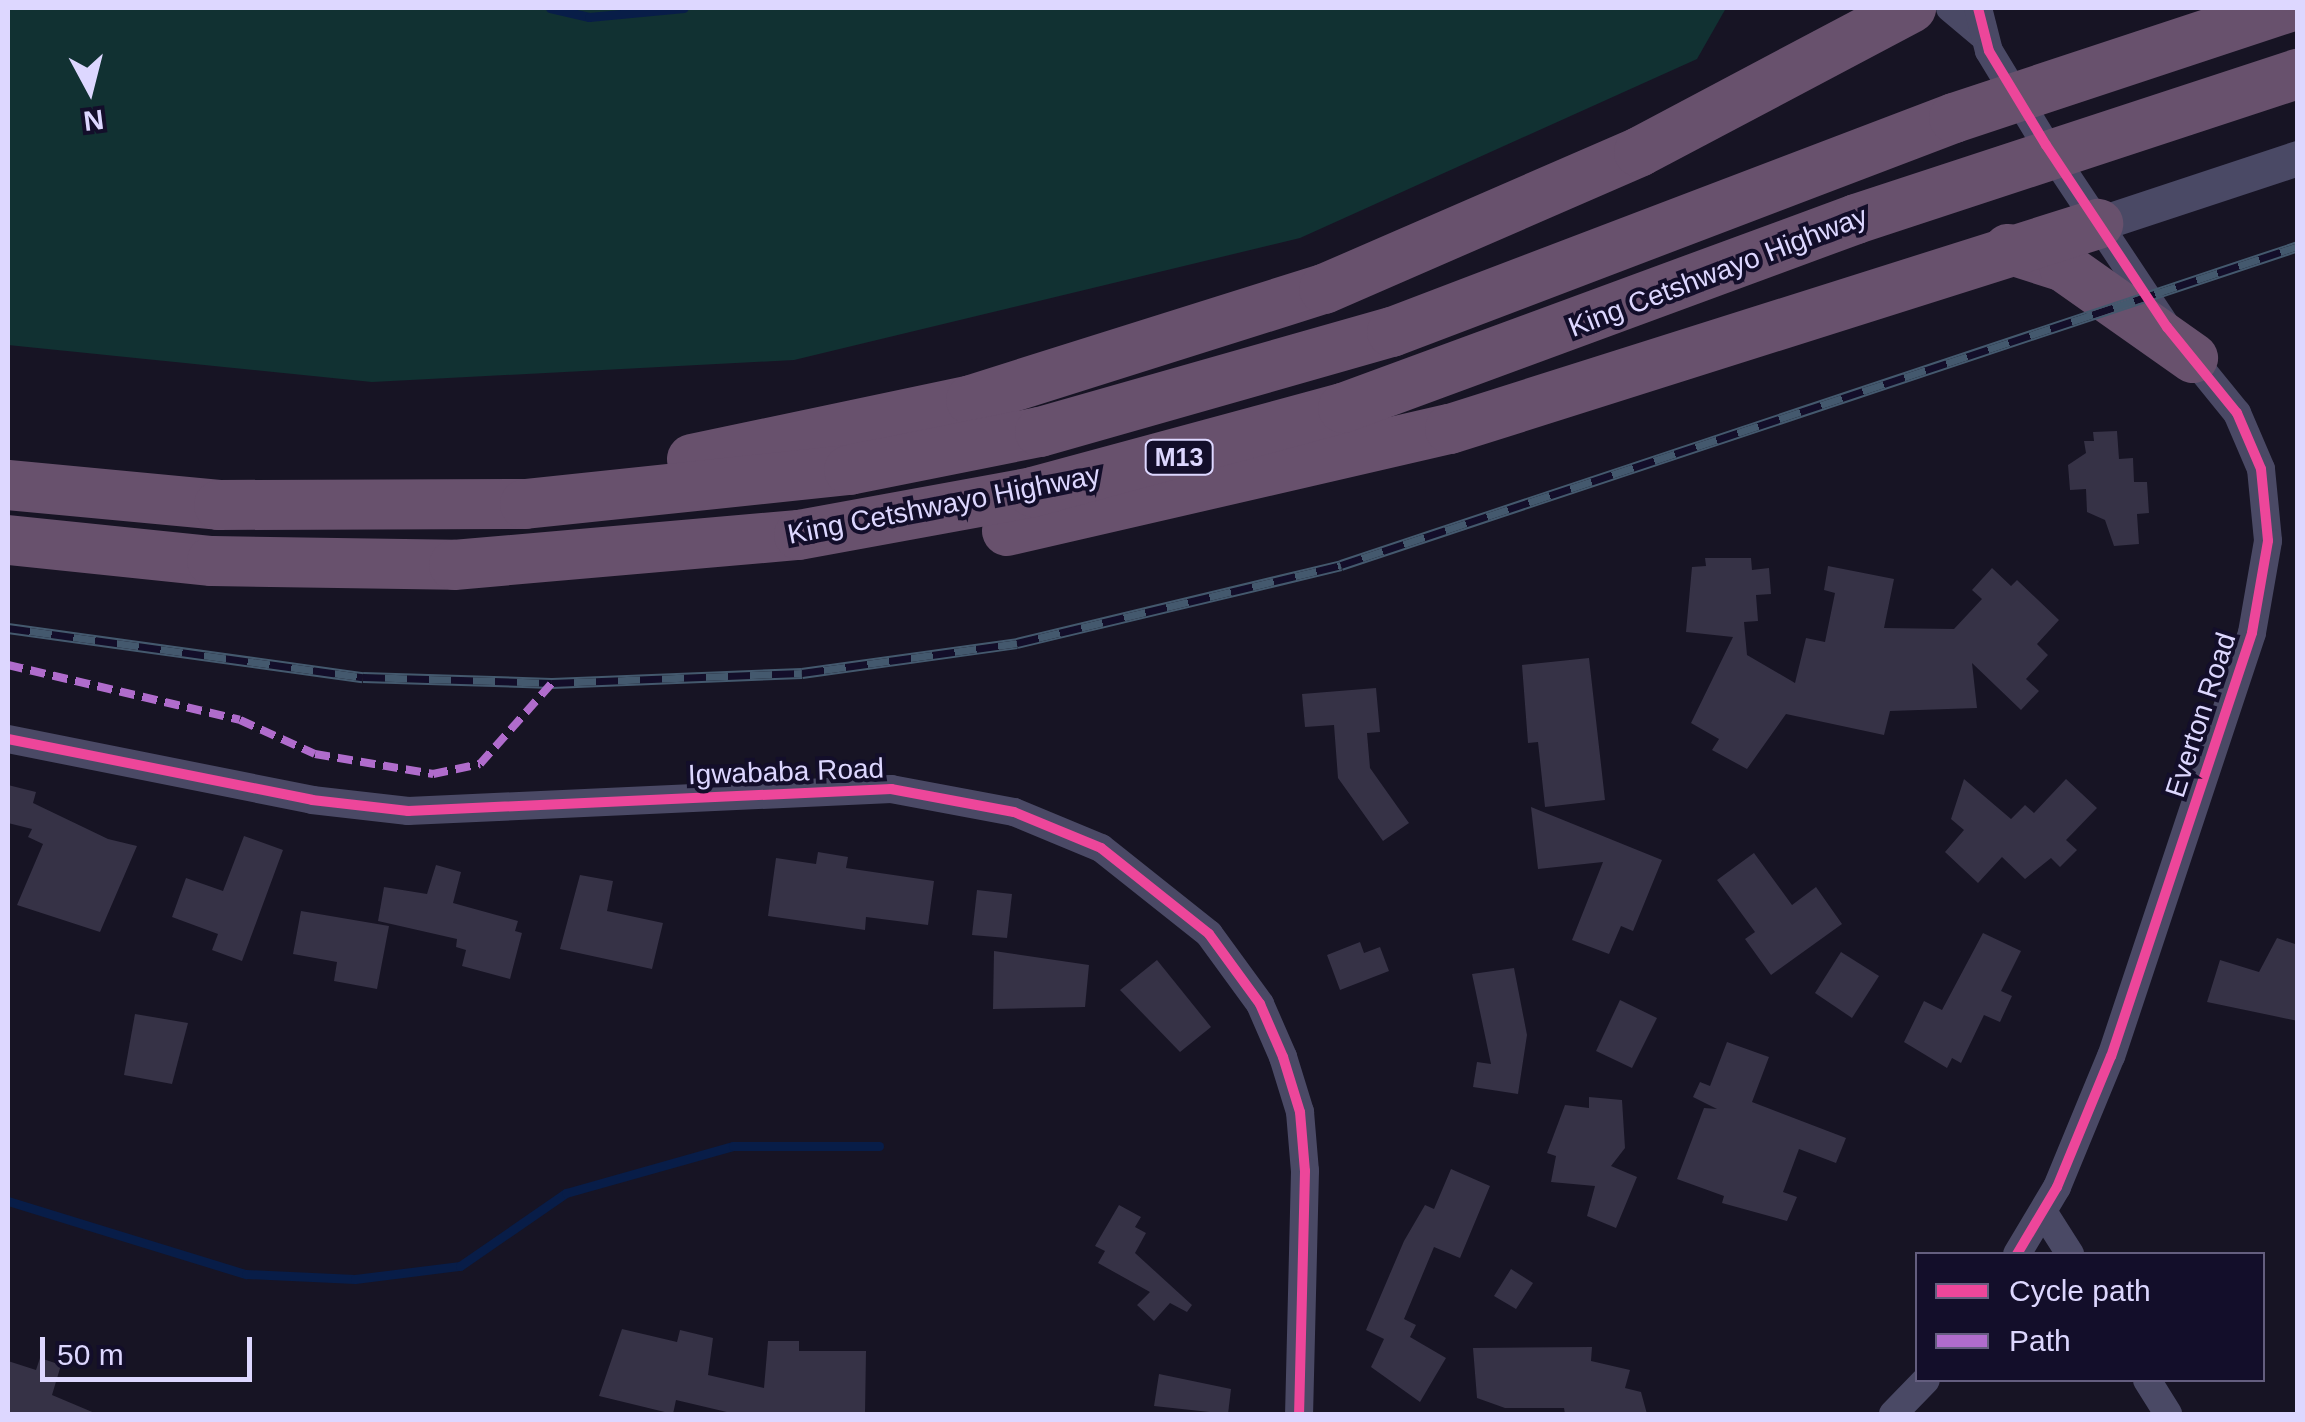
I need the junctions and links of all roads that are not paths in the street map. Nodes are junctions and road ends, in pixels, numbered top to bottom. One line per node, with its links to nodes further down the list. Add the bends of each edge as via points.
1 (1911, 8): 4 (highway)
2 (1950, 8): 5 (street, Everton Road)
3 (2288, 8): 12 (highway, King Cetshwayo Highway / M13, via 1954,118 1392,332 1135,411 803,476 598,499)
4 (1858, 26): 12 (highway, via 1549,194 1324,289 1125,356 830,433 457,490)
5 (1982, 31): 8 (street, Everton Road)
6 (2298, 74): 14 (highway, King Cetshwayo Highway / M13, via 2135,121 1436,377 1192,454 799,535)
7 (2298, 158): 8 (street)
8 (2093, 217): 9 (highway); 10 (street, Everton Road)
9 (2008, 249): 10 (highway, via 2064,267); 14 (highway, via 1469,423 1116,511 822,560 667,576)
10 (2174, 341): 16 (street, Everton Road, via 2234,408 2261,469 2268,541 2261,602 2111,1056)
11 (8, 485): 12 (highway, King Cetshwayo Highway / M13, via 184,503)
12 (391, 508)
13 (8, 540): 14 (highway, King Cetshwayo Highway / M13, via 212,562)
14 (454, 565)
15 (8, 739): 21 (street, Igwababa Road, via 312,800 408,811 892,789 1014,812 1101,848 1209,934 1260,1004 1284,1057 1300,1112 1305,1171)
16 (2044, 1212): 17 (street, Everton Road); 18 (street)
17 (2018, 1252)
18 (2069, 1252)
19 (1924, 1382): 22 (street)
20 (2147, 1382): 23 (street)
21 (1298, 1414)
22 (1892, 1414)
23 (2168, 1414)

